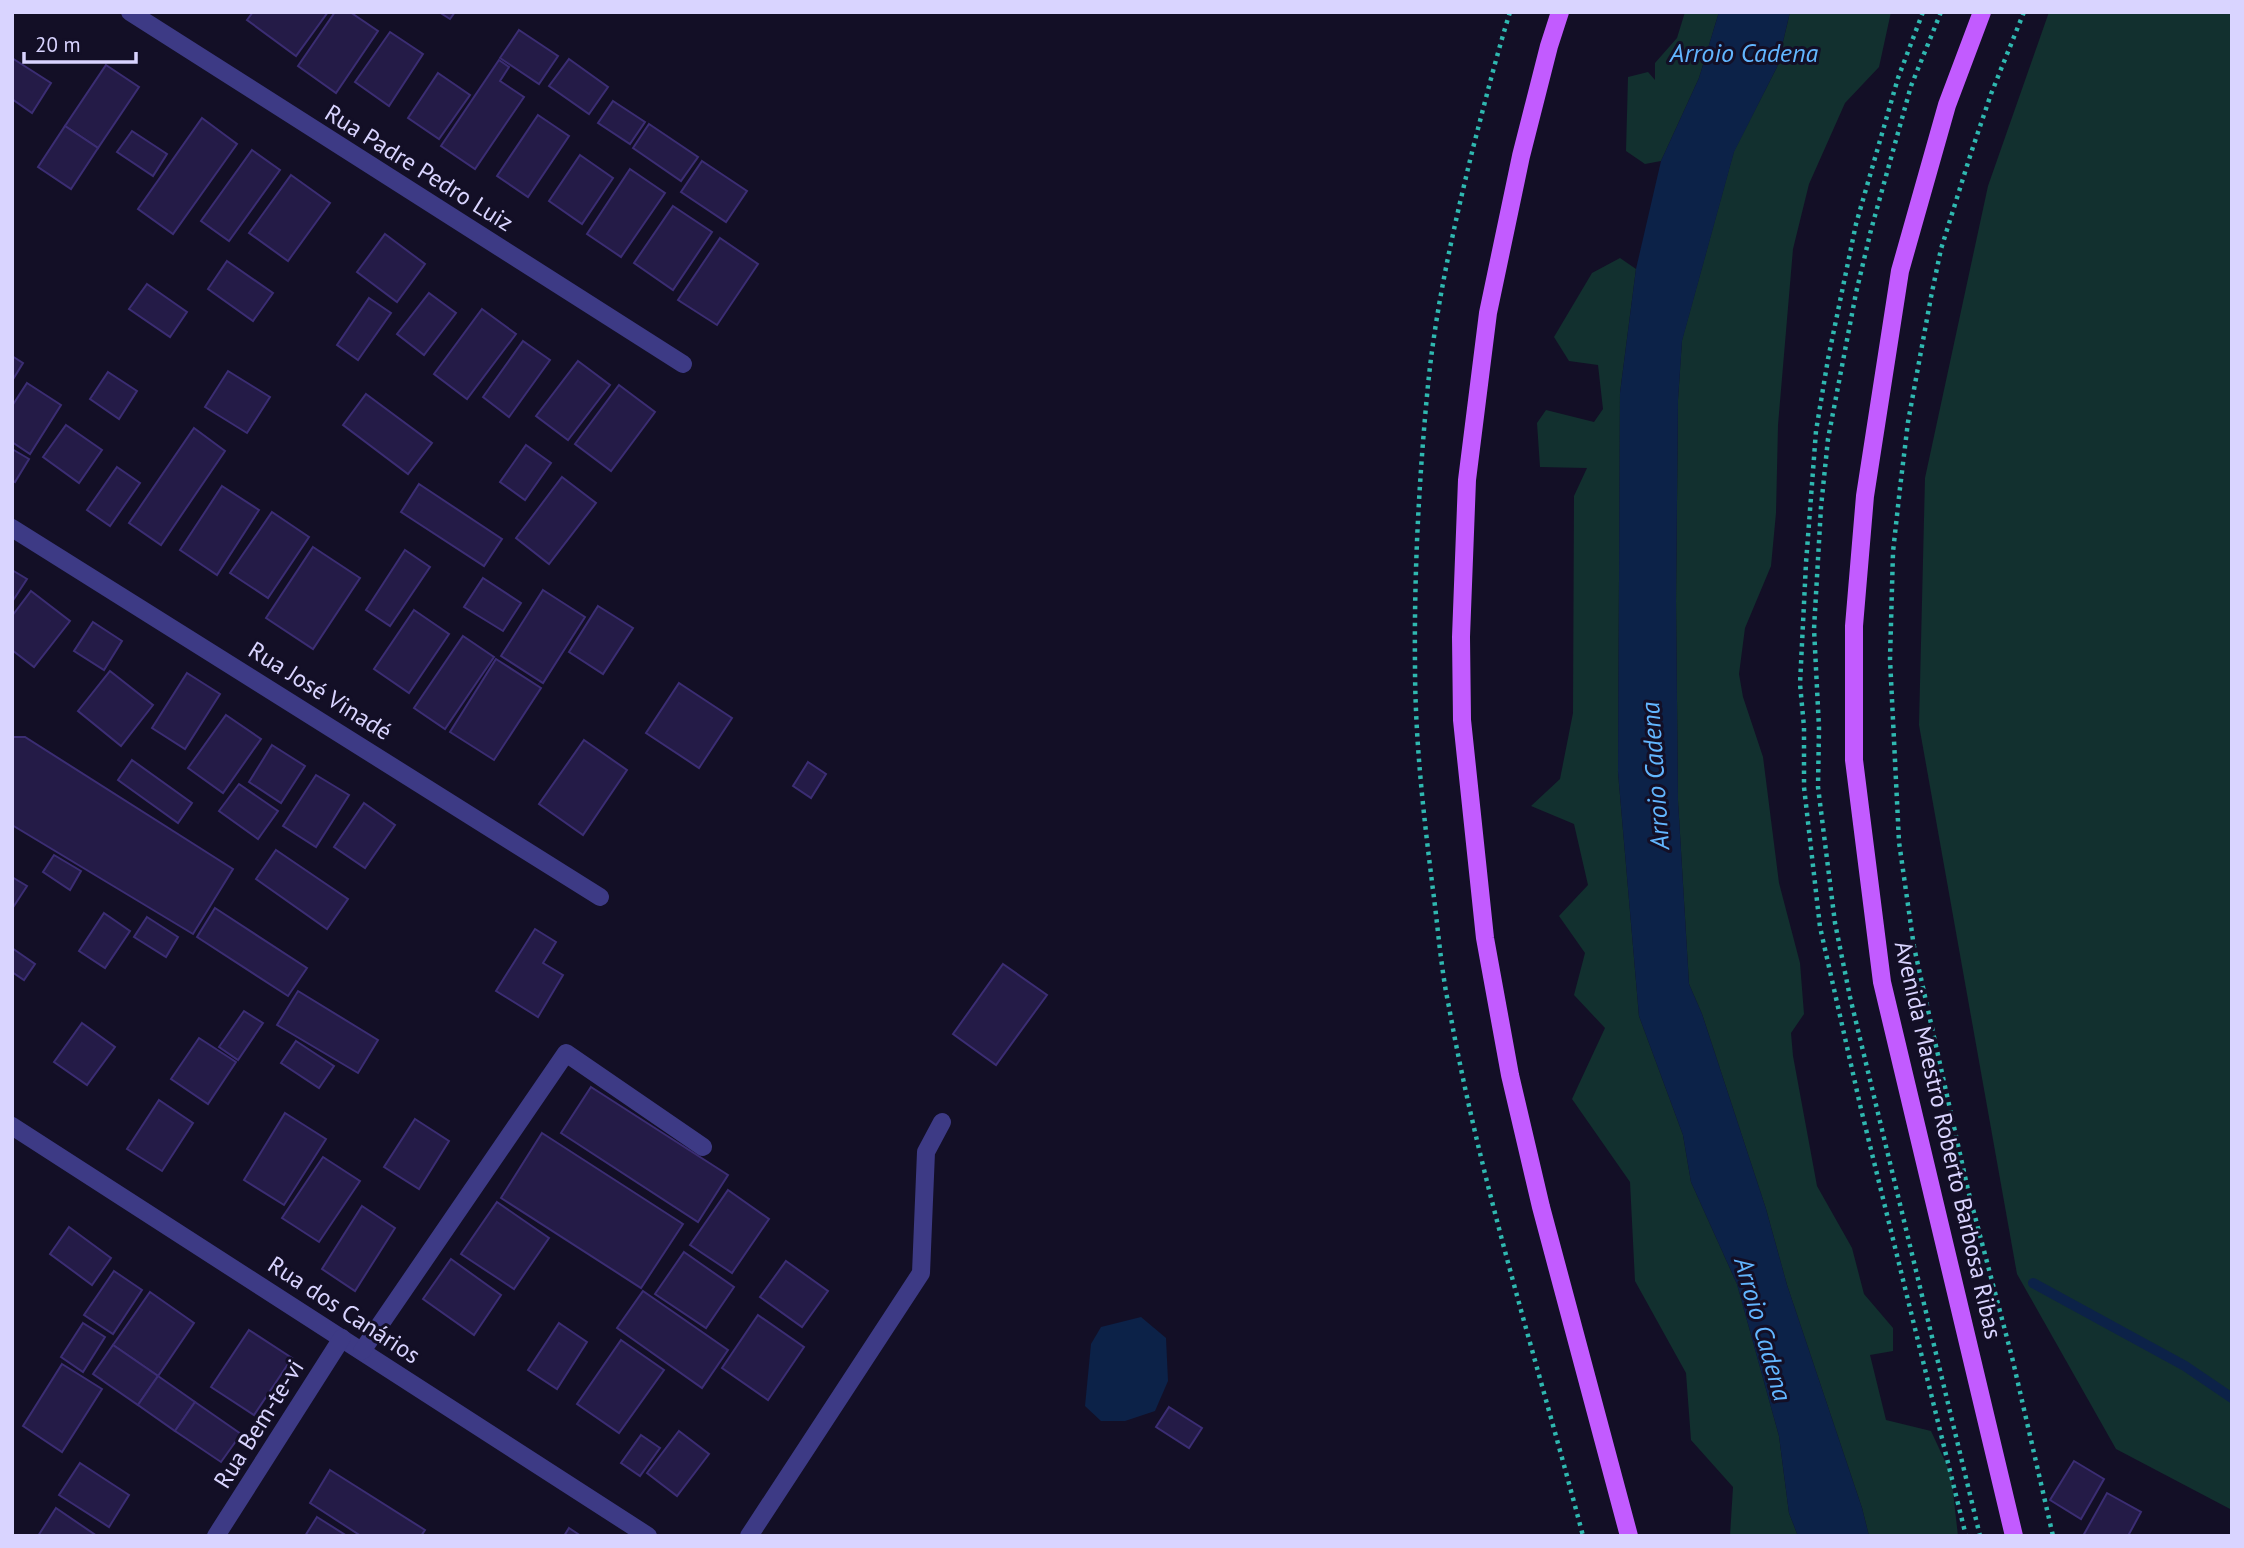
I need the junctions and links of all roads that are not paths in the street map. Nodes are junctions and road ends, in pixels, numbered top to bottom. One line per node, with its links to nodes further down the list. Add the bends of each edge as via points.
1 (130, 12): 4 (street, Rua Padre Pedro Luiz)
2 (1560, 12): 15 (main road, via 1521,156 1488,313 1467,480 1462,720 1485,938 1510,1075)
3 (1982, 12): 16 (main road, Avenida Maestro Roberto Barbosa Ribas, via 1947,105 1900,271 1865,496 1854,626 1854,760 1882,982)
4 (682, 365)
5 (12, 528): 6 (street, Rua José Vinadé)
6 (600, 897)
7 (942, 1122): 14 (street, via 926,1152 921,1273)
8 (12, 1126): 10 (street, Rua dos Canários)
9 (703, 1147): 11 (street, via 566,1053)
10 (342, 1338): 11 (street, Rua dos Canários); 12 (street, Rua Bem-te-vi)
11 (362, 1351): 13 (street, Rua dos Canários)
12 (216, 1536)
13 (648, 1536)
14 (749, 1536)
15 (1629, 1536)
16 (2014, 1536)

